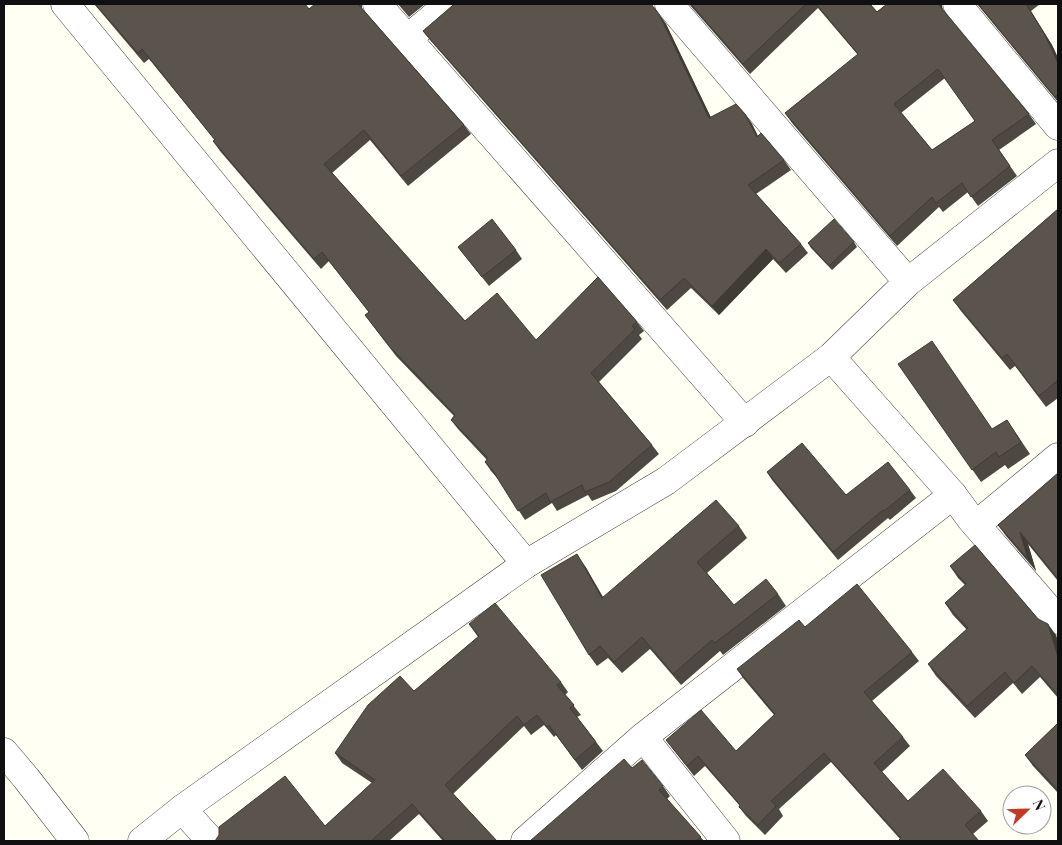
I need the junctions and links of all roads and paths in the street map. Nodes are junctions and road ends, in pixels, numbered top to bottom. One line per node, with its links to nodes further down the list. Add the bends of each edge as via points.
1 (65, 4): 15 (street)
2 (377, 4): 6 (street)
3 (449, 4): 6 (street)
4 (668, 4): 9 (street)
5 (957, 4): 7 (street)
6 (408, 38): 11 (street)
7 (1058, 126)
8 (1058, 163): 9 (street)
9 (908, 282): 10 (street)
10 (830, 357): 11 (street); 13 (street)
11 (745, 423): 15 (street, via 666,481)
12 (1058, 457): 14 (street)
13 (953, 494): 14 (street); 17 (street)
14 (976, 525): 16 (street)
15 (526, 564): 19 (street)
16 (1058, 620)
17 (643, 737): 23 (street); 24 (street)
18 (4, 752): 20 (street)
19 (182, 809): 21 (street); 22 (street)
20 (75, 841)
21 (142, 841)
22 (211, 841)
23 (525, 841)
24 (726, 841)

